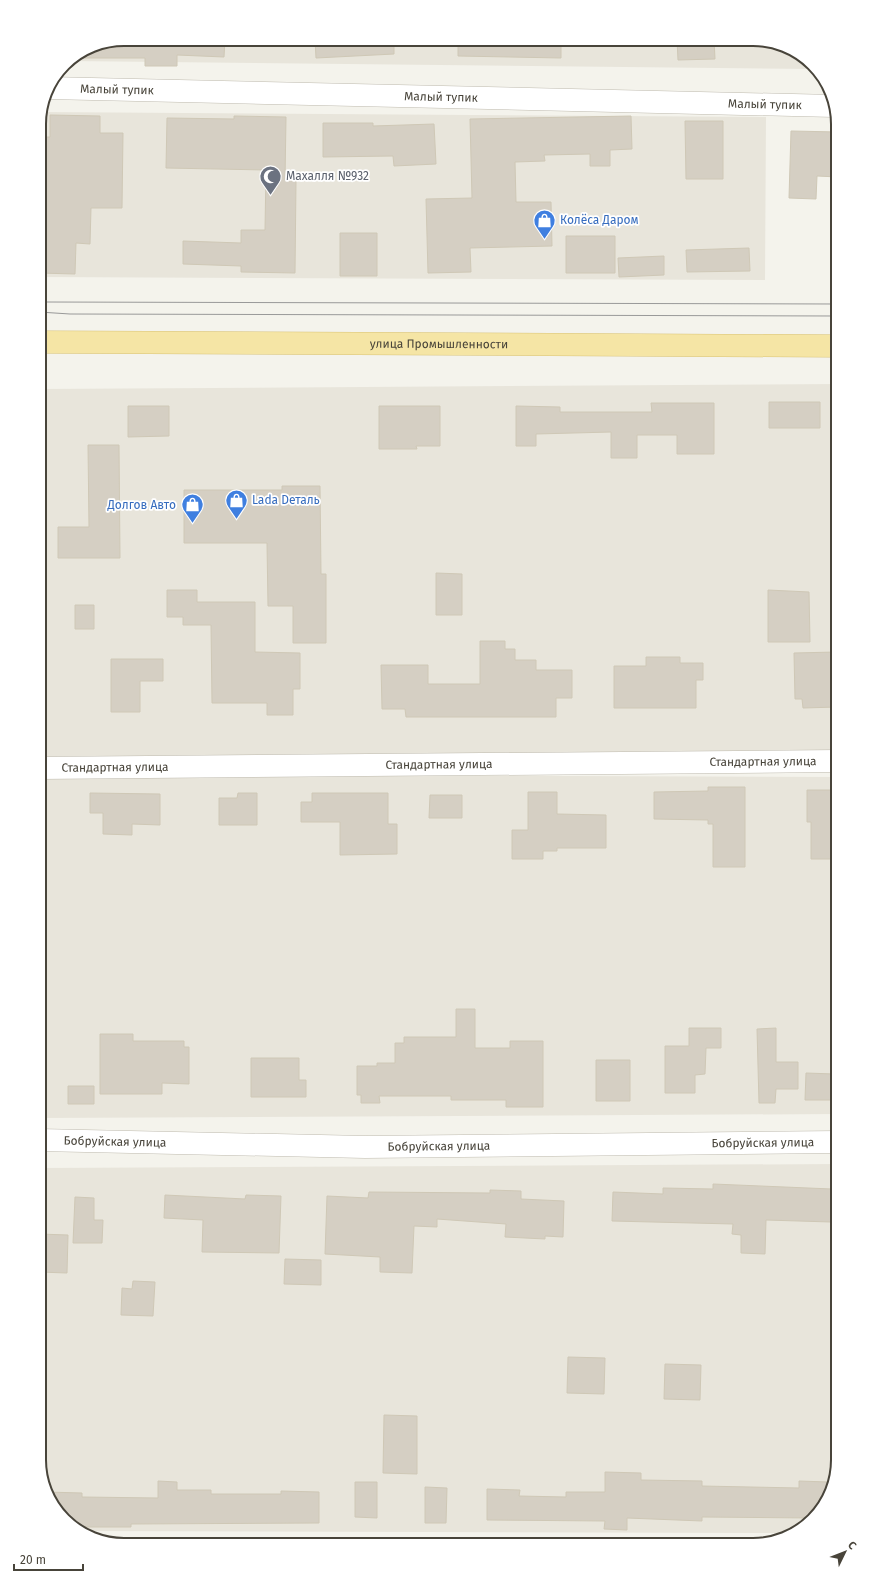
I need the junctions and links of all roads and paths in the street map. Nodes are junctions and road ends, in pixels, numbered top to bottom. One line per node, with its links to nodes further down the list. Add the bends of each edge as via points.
1 (55, 88): 2 (street, Малый тупик)
2 (828, 106)
3 (46, 342): 4 (main road, улица Промышленности)
4 (831, 346)
5 (831, 761): 6 (street, Стандартная улица)
6 (46, 768)
7 (46, 1140): 8 (street, Бобруйская улица, via 365,1148)
8 (831, 1142)

